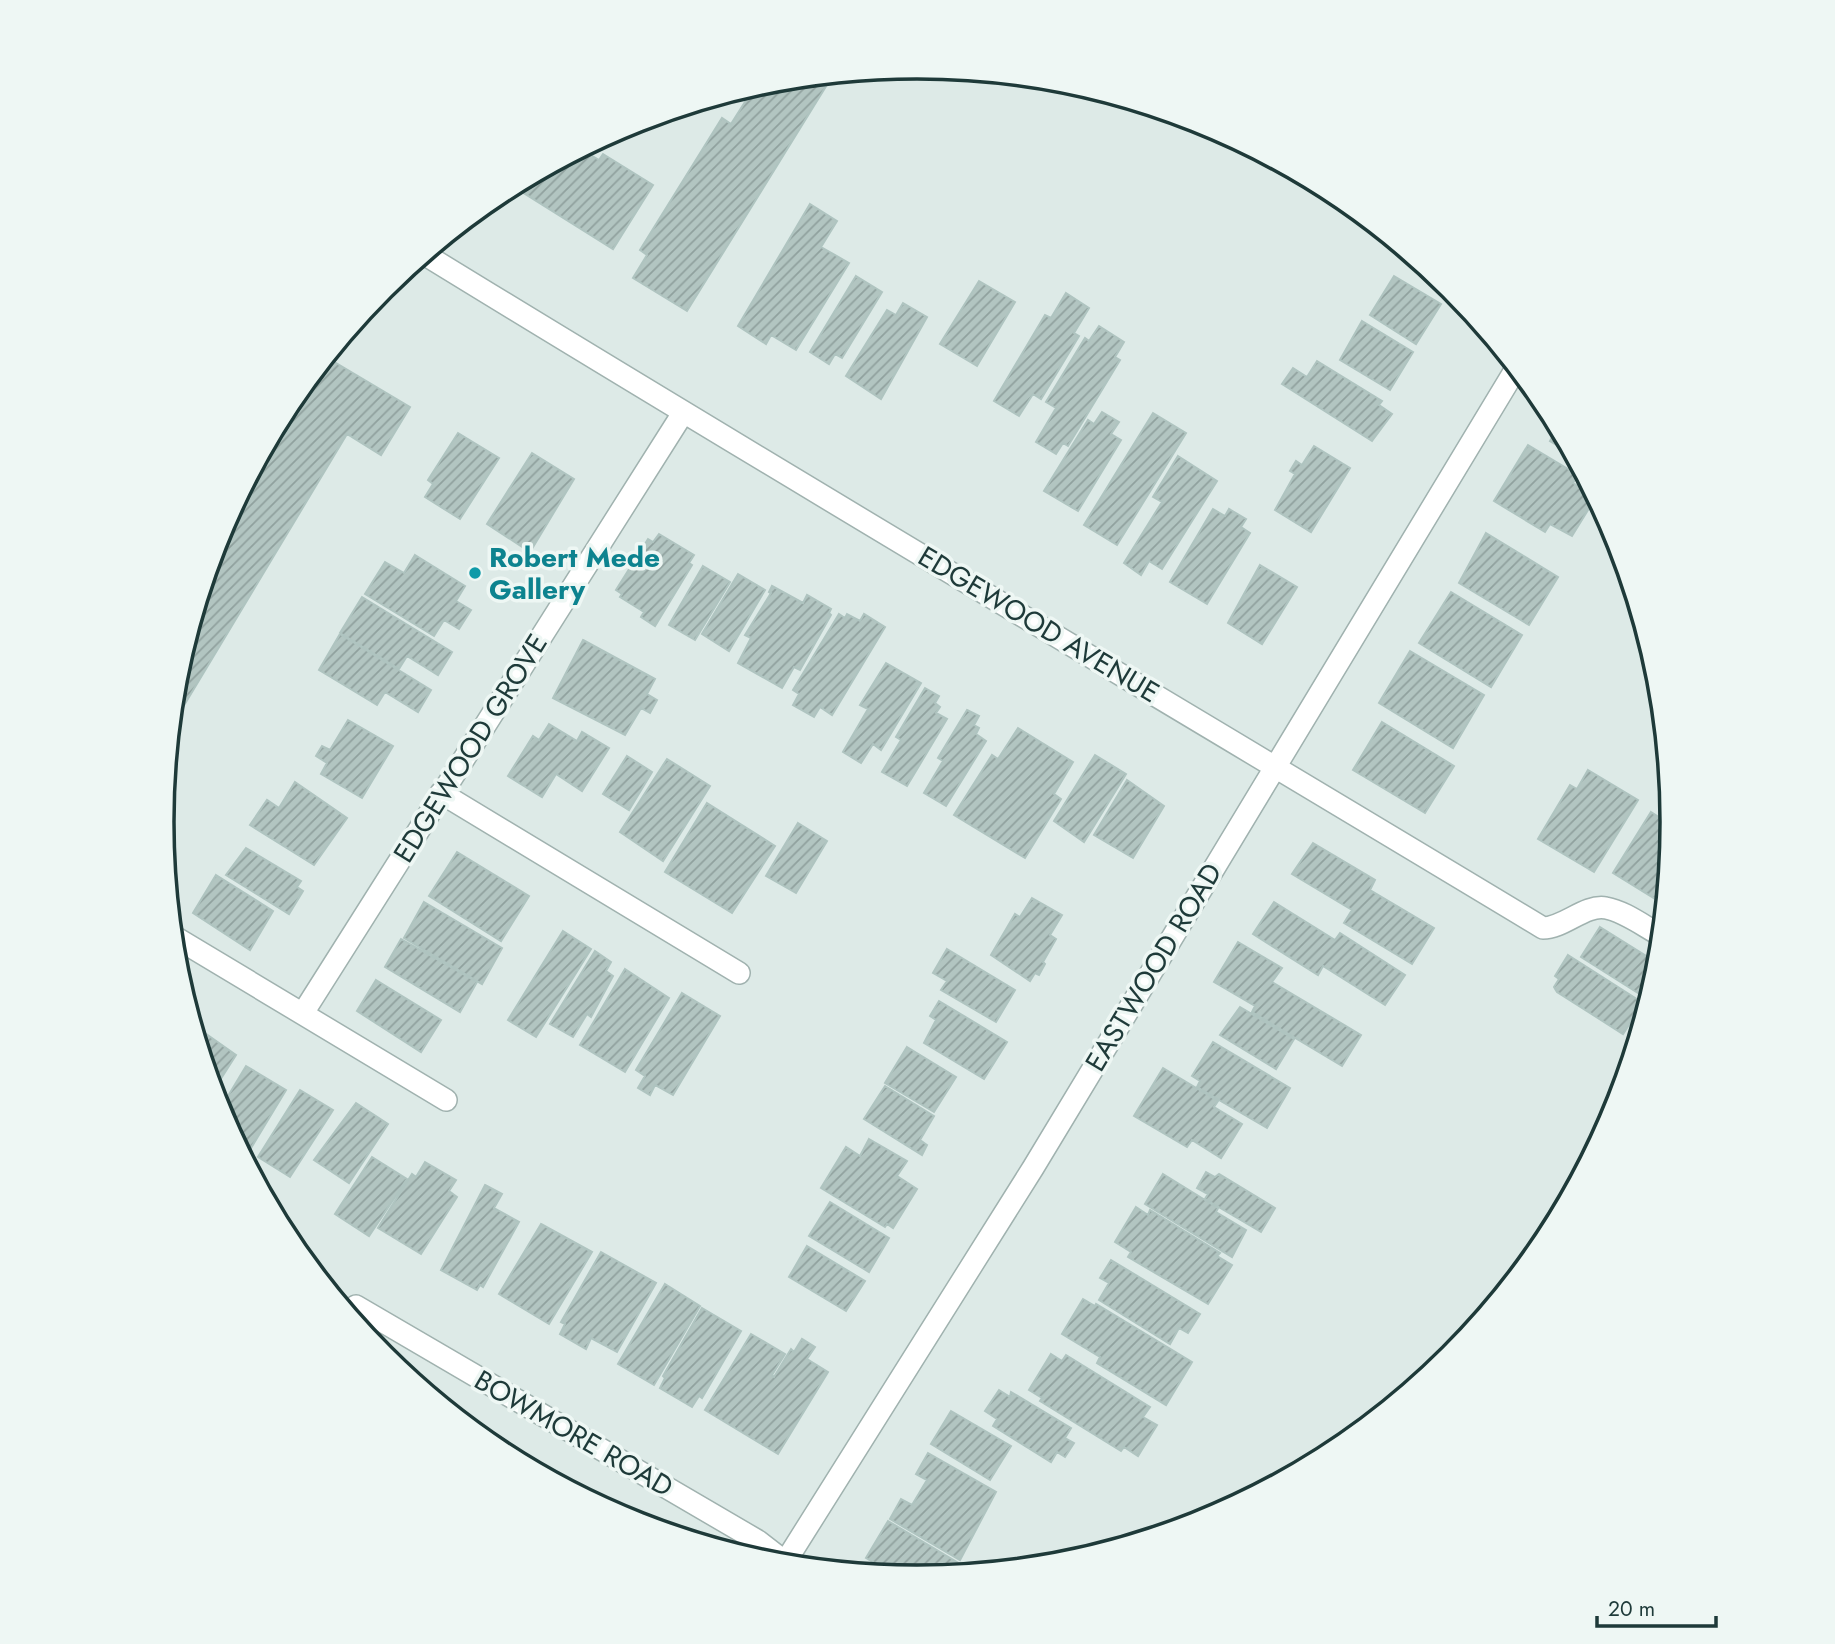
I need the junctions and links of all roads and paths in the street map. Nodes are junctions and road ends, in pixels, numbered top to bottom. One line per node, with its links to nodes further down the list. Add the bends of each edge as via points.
1 (432, 259): 3 (street, EDGEWOOD AVENUE)
2 (1511, 376): 4 (street, EASTWOOD ROAD)
3 (683, 413): 4 (street, EDGEWOOD AVENUE); 5 (street, EDGEWOOD GROVE)
4 (1274, 766): 6 (street, EDGEWOOD AVENUE, via 1543,928 1605,907); 13 (street, EASTWOOD ROAD, via 1033,1168)
5 (441, 793): 8 (street); 9 (street, EDGEWOOD GROVE)
6 (1652, 931)
7 (185, 943): 9 (street)
8 (739, 973)
9 (303, 1013): 10 (street)
10 (446, 1100)
11 (356, 1306): 12 (street, BOWMORE ROAD)
12 (769, 1550)
13 (792, 1554)

